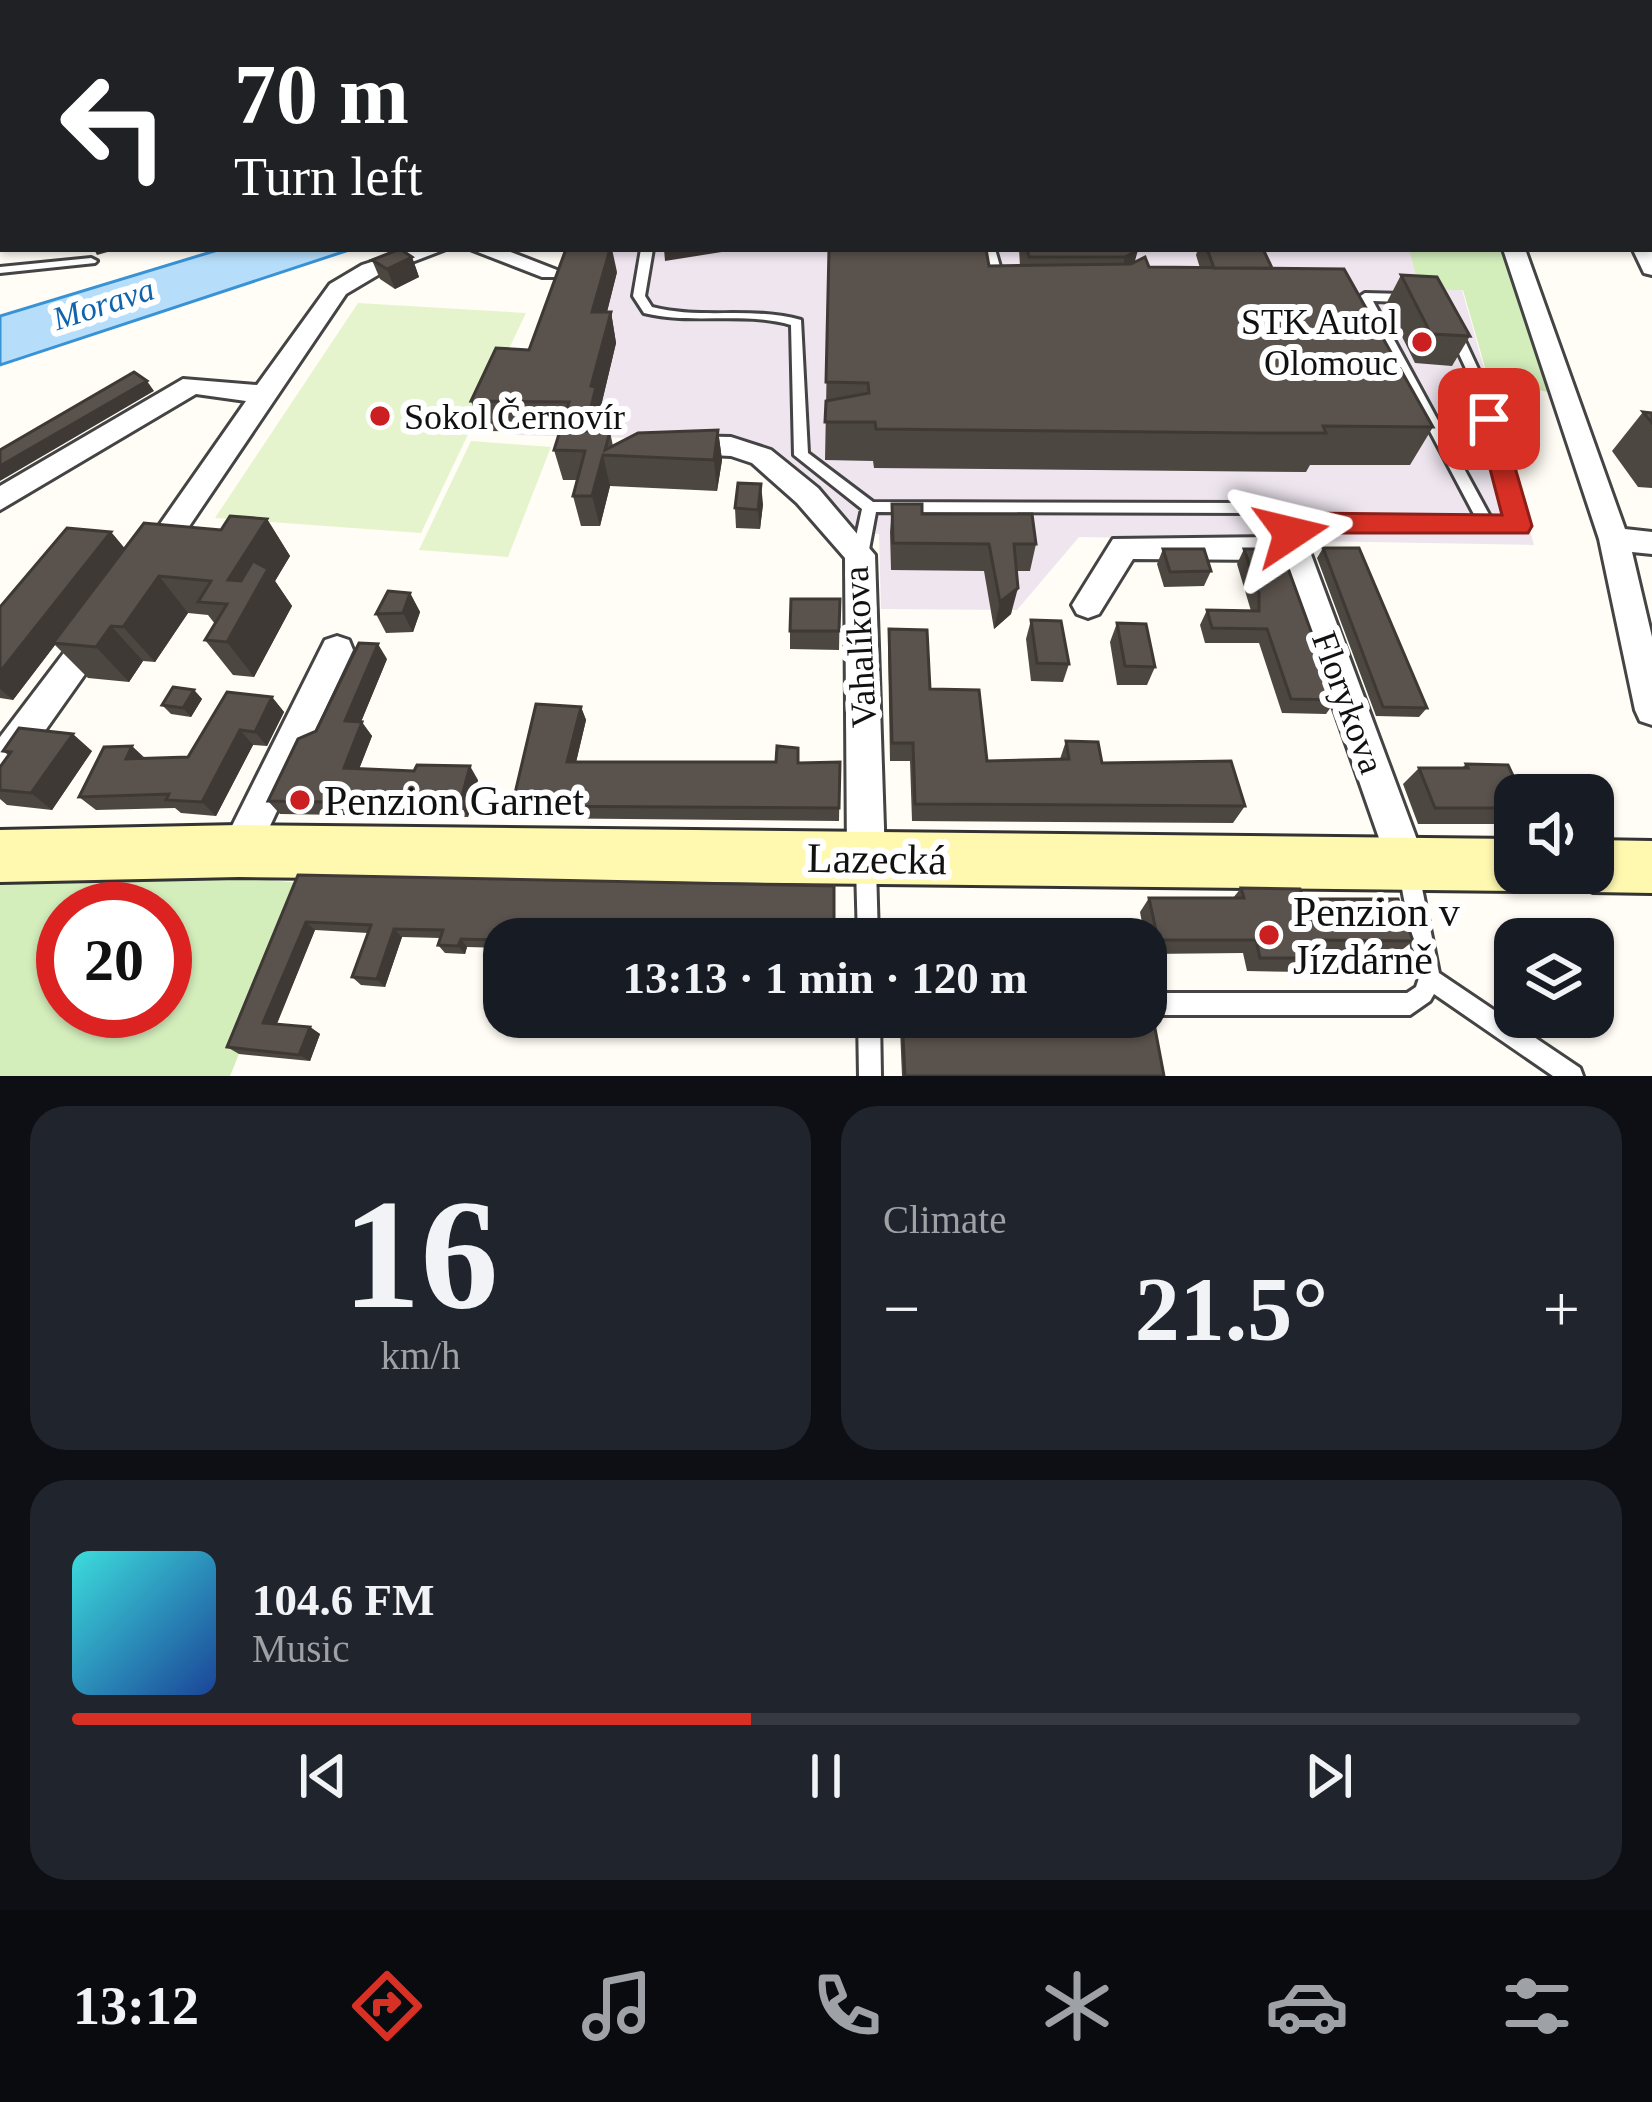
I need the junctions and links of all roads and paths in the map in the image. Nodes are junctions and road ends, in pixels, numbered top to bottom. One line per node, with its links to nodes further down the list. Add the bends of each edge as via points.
1 (426, 252): 14 (street, via 338,289)
2 (490, 252): 8 (street)
3 (646, 252): 17 (lane, via 639,296 648,310 797,322 800,455)
4 (990, 252): 9 (lane, via 997,281)
5 (1515, 252): 20 (street)
6 (91, 261): 7 (lane)
7 (0, 270)
8 (550, 272)
9 (1011, 292)
10 (1365, 297): 11 (lane); 12 (lane); 19 (lane)
11 (1345, 298)
12 (1427, 300)
13 (1445, 310): 19 (lane, via 1479,384 1518,526)
14 (264, 395): 16 (street, via 192,385); 27 (street)
15 (659, 446): 23 (street, Vahalíkova, via 757,454)
16 (0, 499)
17 (870, 507): 18 (lane); 23 (lane)
18 (1252, 508)
19 (1487, 525): 22 (lane, via 1301,523 1293,526)
20 (1614, 538): 21 (street); 26 (street)
21 (1652, 543)
22 (1292, 545): 24 (street, via 1124,547); 31 (street, Florykova)
23 (860, 555): 30 (street, Vahalíkova)
24 (1088, 605)
25 (337, 650): 28 (street)
26 (1652, 710)
27 (0, 765)
28 (239, 851): 29 (main road, Lazecká); 30 (main road, Lazecká)
29 (0, 856)
30 (866, 858): 31 (main road, Lazecká); 35 (lane)
31 (1407, 864): 32 (main road, Lazecká); 36 (lane)
32 (1494, 865)
33 (1614, 866): 34 (main road)
34 (1652, 867)
35 (867, 918)
36 (1430, 979): 37 (lane, via 1410,1004); 40 (lane)
37 (1167, 1004)
38 (869, 1038): 39 (lane)
39 (870, 1076)
40 (1572, 1076)

